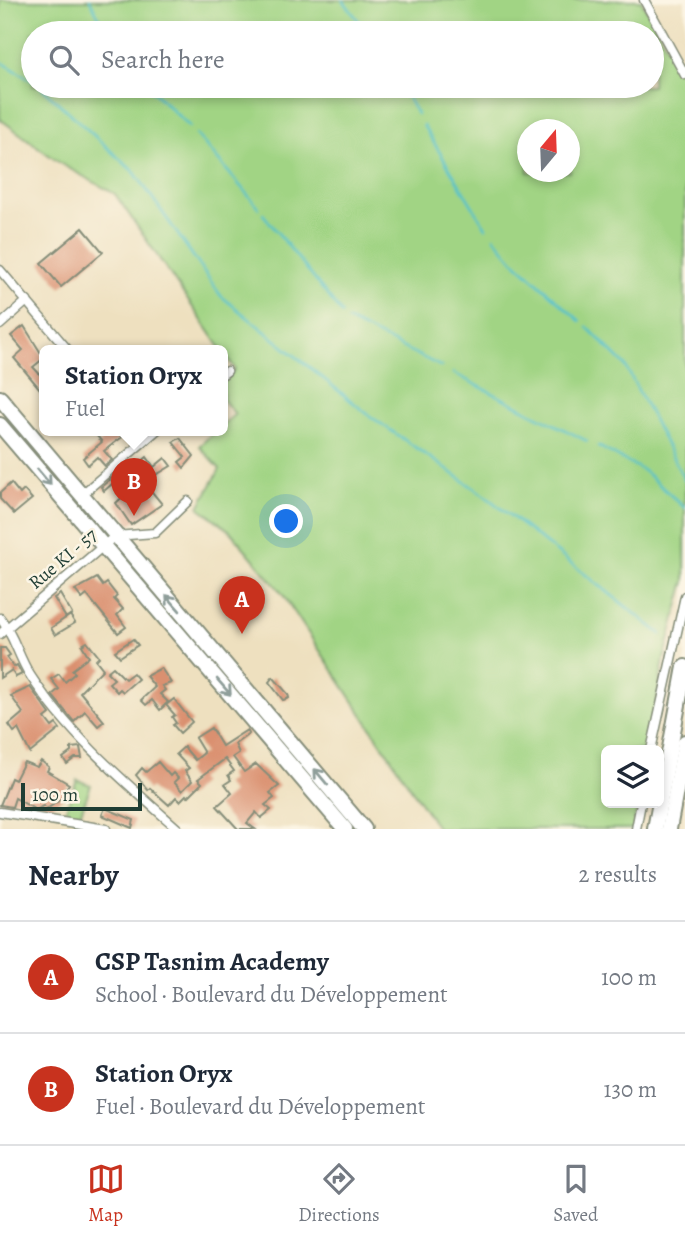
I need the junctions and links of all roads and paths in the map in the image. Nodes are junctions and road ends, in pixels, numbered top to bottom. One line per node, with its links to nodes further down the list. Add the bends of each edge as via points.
1 (644, 0): 2 (street)
2 (655, 21)
3 (664, 37): 4 (street)
4 (685, 75)
5 (0, 270): 6 (street)
6 (27, 302): 7 (street); 8 (street)
7 (0, 326)
8 (64, 345)
9 (0, 398): 14 (highway)
10 (0, 425): 17 (highway, one-way to 17)
11 (140, 436): 13 (street)
12 (150, 436): 13 (street)
13 (144, 441): 14 (street)
14 (80, 496): 16 (highway)
15 (188, 501): 16 (street, via 155,533)
16 (115, 536): 17 (street, Rue KI - 57); 30 (highway, one-way to 16)
17 (102, 547): 20 (street, Rue KI - 57); 29 (highway, one-way to 29)
18 (685, 596): 24 (street)
19 (0, 618): 20 (street)
20 (8, 627): 21 (street, Rue KI - 57); 28 (street, via 29,674 47,697 119,775)
21 (0, 634)
22 (685, 667): 32 (highway)
23 (685, 743): 33 (highway)
24 (652, 745)
25 (640, 808): 31 (street)
26 (0, 812): 27 (street)
27 (106, 829)
28 (178, 829)
29 (345, 829)
30 (364, 829)
31 (636, 829)
32 (655, 829)
33 (669, 829)

